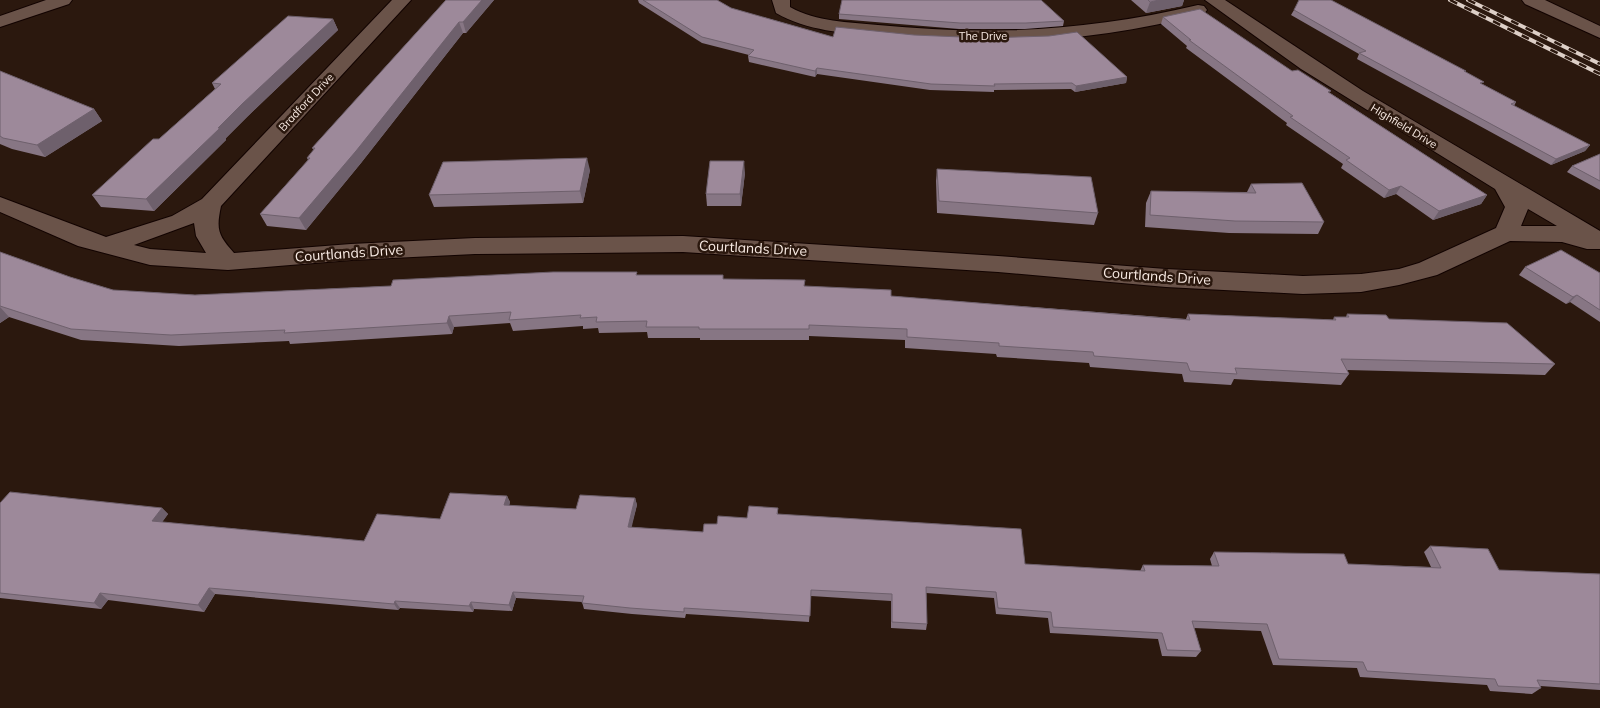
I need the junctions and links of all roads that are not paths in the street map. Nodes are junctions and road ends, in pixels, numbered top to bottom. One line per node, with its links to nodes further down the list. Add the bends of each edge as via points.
1 (63, 0): 7 (street)
2 (402, 0): 12 (street, Bradford Drive)
3 (781, 0): 6 (street, The Drive, via 782,9 796,18 818,24 984,38 1048,35)
4 (1214, 0): 8 (street, Highfield Drive)
5 (1531, 0): 9 (street)
6 (1198, 6): 8 (street, The Drive)
7 (0, 22)
8 (1246, 23): 10 (street, Highfield Drive, via 1397,123)
9 (1600, 33)
10 (1502, 184): 13 (street, via 1517,207); 14 (street, Highfield Drive)
11 (0, 204): 15 (street, Courtlands Drive)
12 (210, 204): 15 (street, Bradford Drive, via 180,221); 16 (street, via 204,224 210,241)
13 (1506, 233): 14 (street, Courtlands Drive, via 1563,234); 16 (street, Courtlands Drive, via 1428,269 1361,284 1303,285 1166,278 683,244 466,246)
14 (1600, 243)
15 (108, 245): 16 (street, Courtlands Drive, via 150,257)
16 (228, 262)

